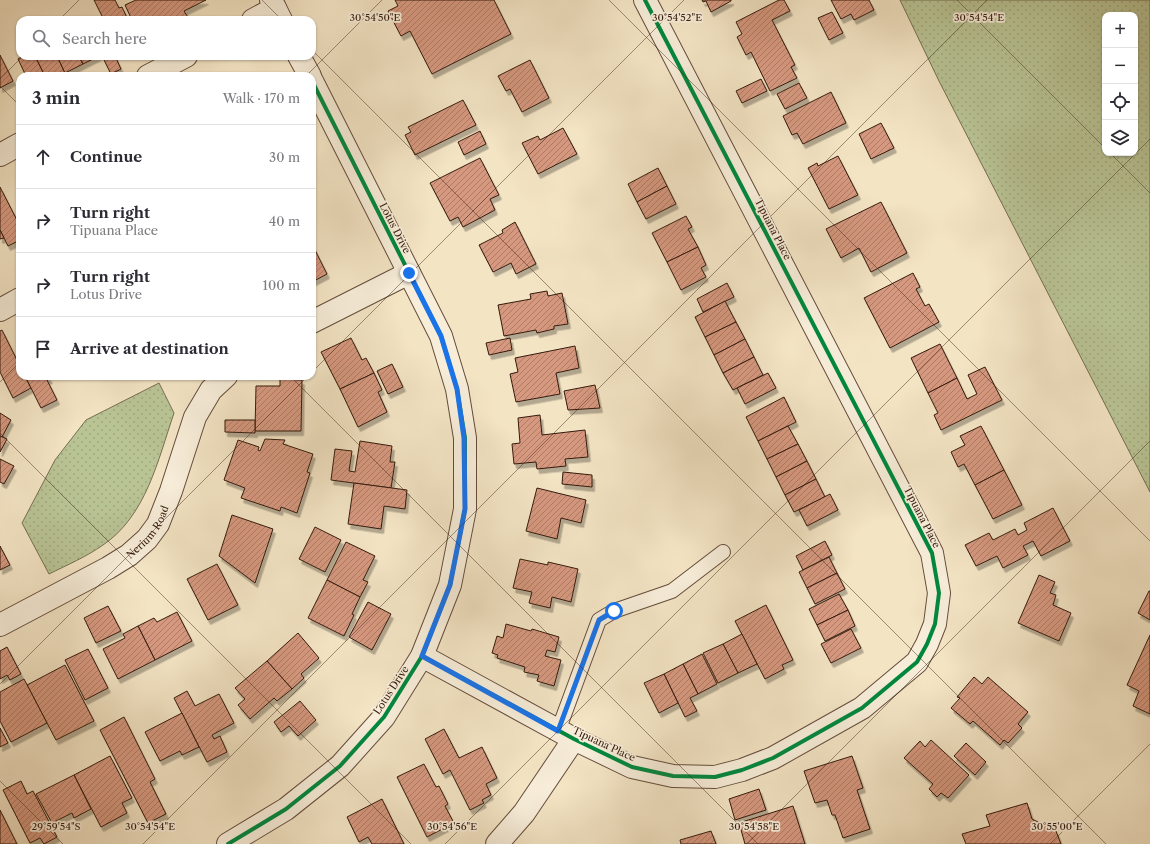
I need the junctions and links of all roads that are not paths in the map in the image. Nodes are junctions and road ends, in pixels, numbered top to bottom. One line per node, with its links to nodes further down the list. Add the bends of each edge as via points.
1 (645, 0): 19 (street, Tipuana Place, via 932,553 939,593 935,624 917,662 862,708 773,758 742,770 715,777 673,776 632,767)
2 (276, 9): 3 (street)
3 (262, 16)
4 (178, 60): 6 (street)
5 (302, 60): 7 (street)
6 (156, 72)
7 (308, 72)
8 (316, 89): 11 (street, Lotus Drive)
9 (16, 146): 10 (street)
10 (0, 155)
11 (409, 273): 14 (street); 18 (street, Lotus Drive, via 441,336 457,389 464,438 465,509 450,585)
12 (16, 301): 13 (street)
13 (0, 310)
14 (316, 320)
15 (222, 380): 17 (street, Nerium Road, via 211,390 195,417 171,491 158,524 147,539 129,555 108,568)
16 (723, 552): 19 (lane, via 672,591 614,611 599,620)
17 (0, 625)
18 (422, 656): 19 (street, Tipuana Place); 20 (street, Lotus Drive, via 384,717 340,766 286,808)
19 (566, 735): 21 (street, via 524,813)
20 (228, 844)
21 (497, 844)

